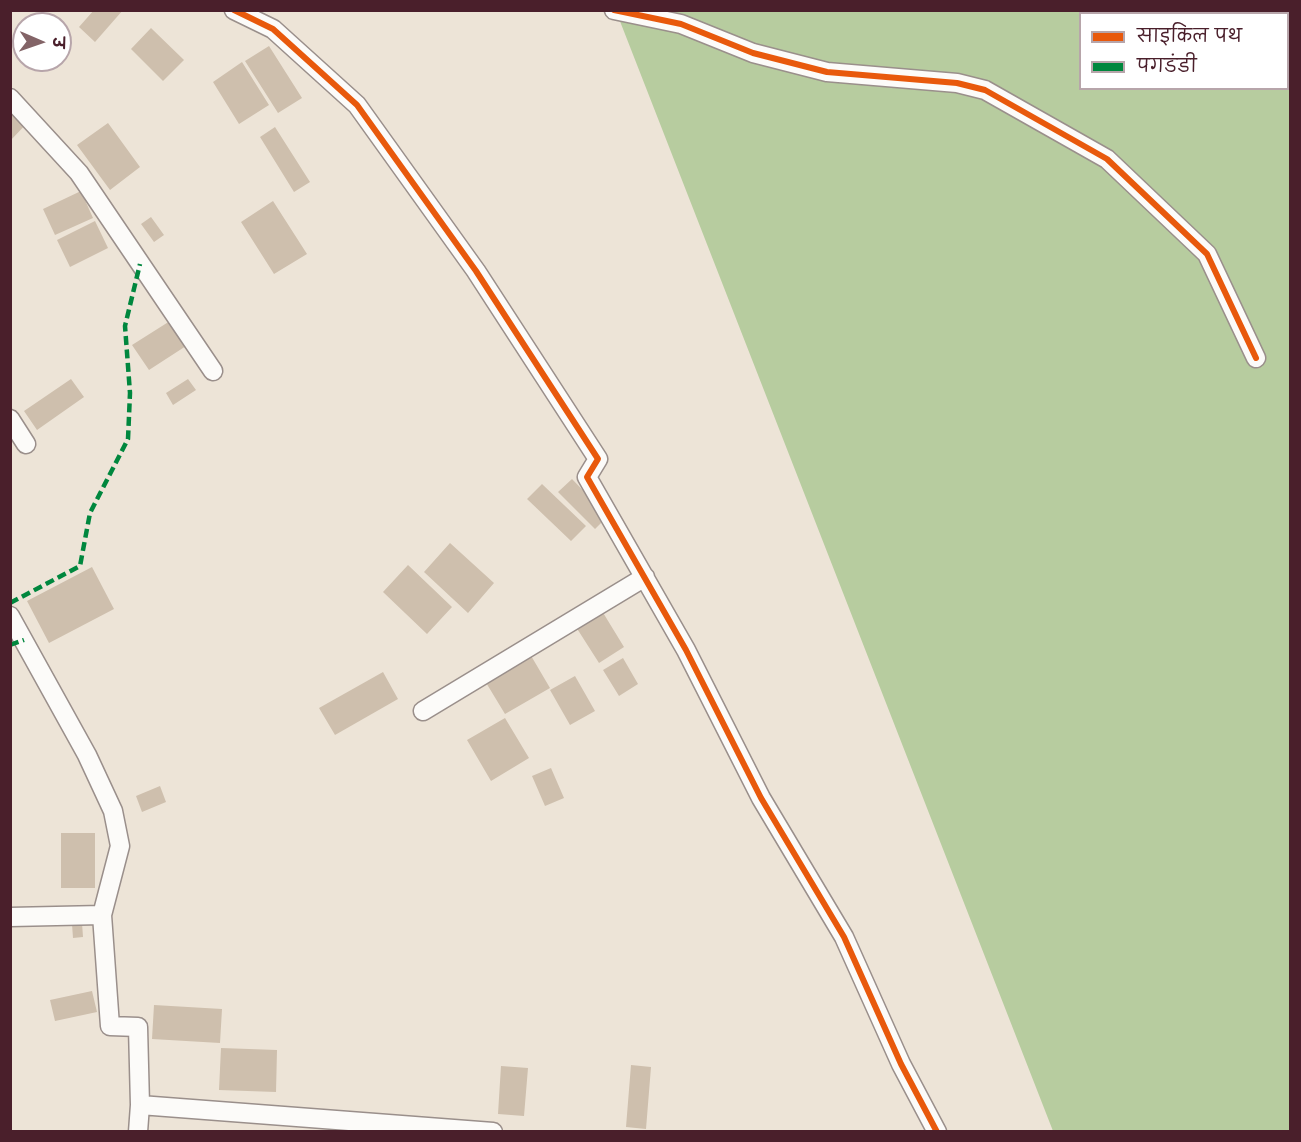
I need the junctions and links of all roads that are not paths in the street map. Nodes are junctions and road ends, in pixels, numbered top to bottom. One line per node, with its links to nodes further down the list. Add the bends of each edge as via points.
1 (234, 10): 8 (street, via 273,29 357,105 476,271 598,459 587,477)
2 (614, 10): 4 (street, via 681,24 753,52 827,72 957,83 984,90 1107,159 1207,254)
3 (10, 98): 5 (street, via 79,173)
4 (1256, 358)
5 (213, 371)
6 (10, 419): 7 (street)
7 (26, 444)
8 (645, 577): 10 (street); 17 (street, via 761,798 844,937 901,1064)
9 (10, 616): 11 (street, via 114,811 120,846)
10 (423, 711)
11 (102, 915): 12 (street); 13 (street, via 110,1026 138,1027)
12 (10, 917)
13 (140, 1105): 14 (street); 15 (street)
14 (266, 1123): 16 (street)
15 (138, 1131)
16 (492, 1131)
17 (937, 1131)

